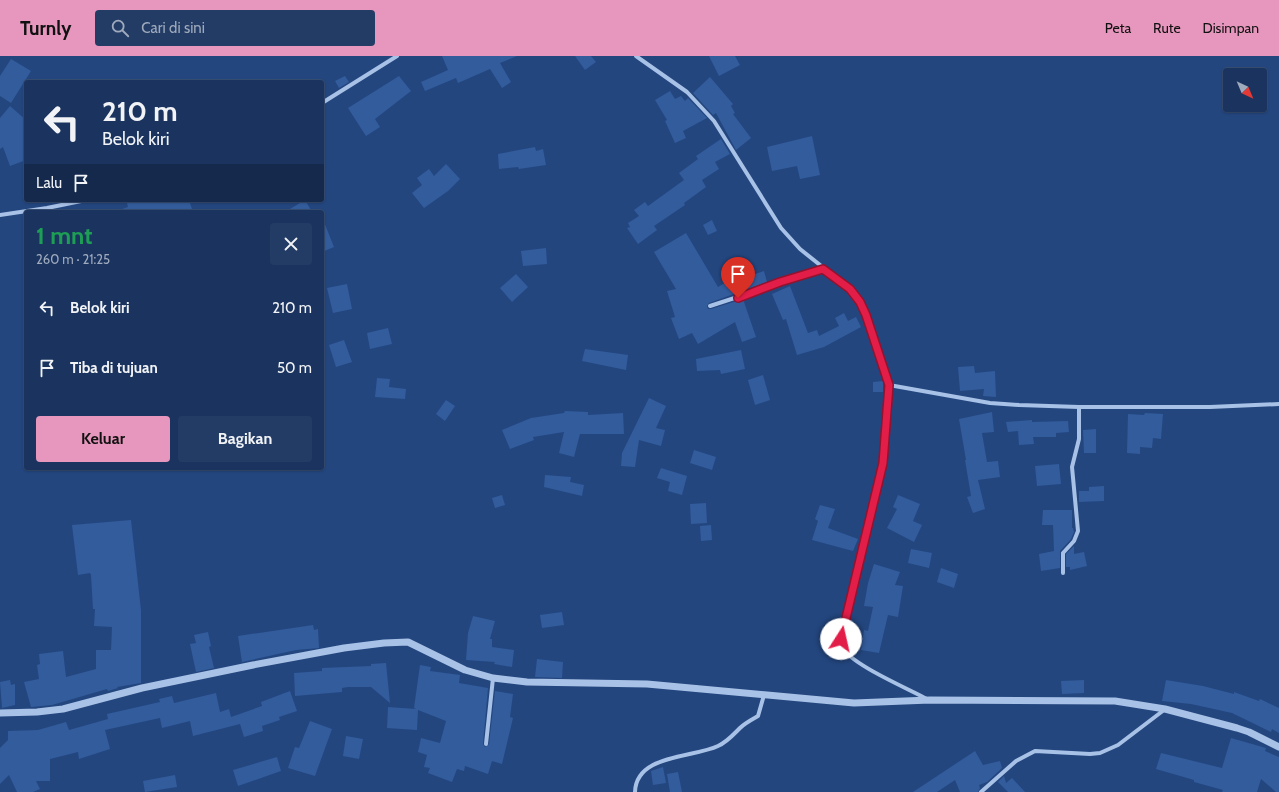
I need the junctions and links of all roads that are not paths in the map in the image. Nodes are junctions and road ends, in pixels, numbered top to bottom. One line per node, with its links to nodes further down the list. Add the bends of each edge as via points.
1 (397, 56): 3 (street)
2 (636, 56): 8 (street, via 687,92 714,121 781,228)
3 (324, 102)
4 (76, 202): 5 (street)
5 (34, 210)
6 (24, 211): 7 (street)
7 (0, 215)
8 (823, 269): 9 (street); 10 (street, via 850,289 860,302)
9 (710, 306)
10 (889, 385): 12 (street, via 990,403); 16 (street, via 883,463 841,639 844,650 855,660)
11 (1279, 404): 12 (street)
12 (1079, 407): 13 (street, via 1079,439 1072,467 1078,532 1063,553)
13 (1063, 573)
14 (493, 678): 15 (street, via 548,683 647,684); 18 (street, via 465,670 408,642 384,643 253,665 142,688 63,709); 19 (street)
15 (764, 695): 16 (street, via 854,702); 21 (street, via 758,716 726,742 695,754 656,762 640,778)
16 (930, 700): 17 (street, via 1115,701)
17 (1164, 710): 20 (street, via 1249,732); 22 (street, via 1118,745 1100,753 1035,751 1016,761)
18 (0, 713)
19 (486, 744)
20 (1279, 747)
21 (635, 792)
22 (981, 792)

